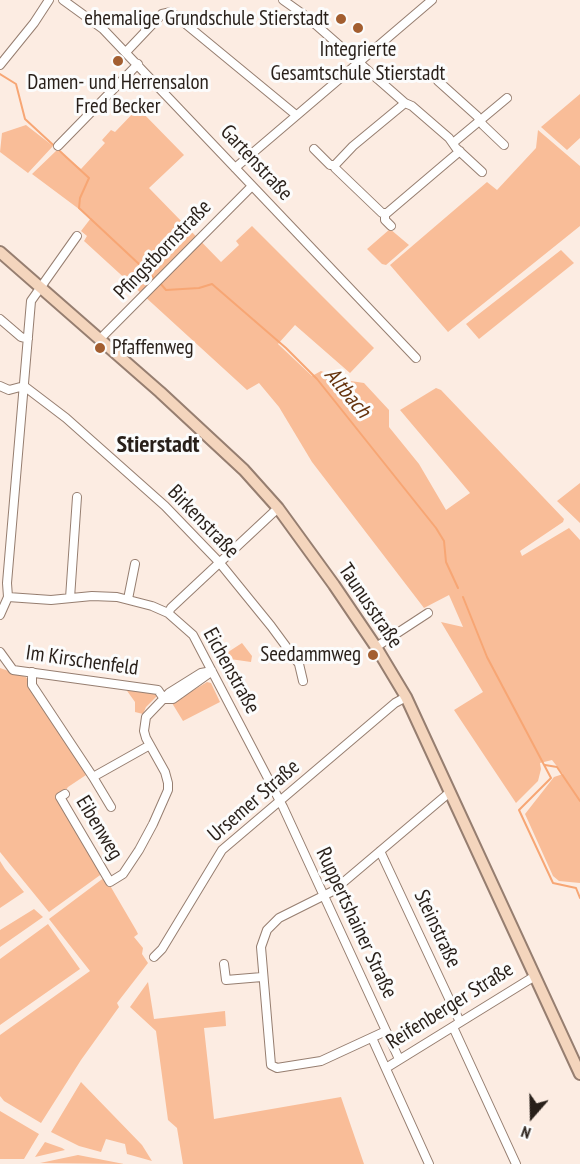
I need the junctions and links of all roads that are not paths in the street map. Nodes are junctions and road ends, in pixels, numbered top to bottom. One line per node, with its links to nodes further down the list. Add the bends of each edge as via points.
1 (49, 0): 8 (street)
2 (63, 0): 5 (street, Gartenstraße, via 103,29)
3 (283, 0): 6 (street)
4 (432, 0): 6 (street)
5 (126, 52): 7 (street, Gartenstraße); 12 (street, via 162,14 171,12)
6 (358, 62): 11 (street); 12 (street)
7 (138, 64): 16 (street); 20 (street, Gartenstraße)
8 (0, 65)
9 (438, 81): 13 (street)
10 (507, 98): 13 (street)
11 (405, 104): 14 (street); 19 (street)
12 (296, 115): 20 (street)
13 (480, 120): 14 (street); 15 (street)
14 (453, 143): 18 (street)
15 (504, 144)
16 (58, 146)
17 (314, 149): 19 (street, via 330,165)
18 (460, 151): 21 (street); 23 (street)
19 (335, 165): 23 (street)
20 (235, 168): 22 (street, Gartenstraße)
21 (482, 172)
22 (252, 186): 30 (street, Pfingstbornstraße); 31 (street, Gartenstraße)
23 (385, 214): 24 (street)
24 (391, 226)
25 (77, 236): 27 (street)
26 (0, 252): 27 (street, Taunusstraße)
27 (40, 287): 29 (street, via 31,301); 30 (street, Taunusstraße)
28 (0, 319): 29 (street, via 21,338)
29 (28, 339): 33 (street)
30 (100, 339): 35 (street, Taunusstraße, via 231,457)
31 (416, 358)
32 (0, 386): 33 (street, via 9,390)
33 (24, 386): 36 (street, Birkenstraße, via 165,506); 38 (street)
34 (77, 497): 39 (street)
35 (278, 507): 36 (street); 44 (street, Taunusstraße)
36 (219, 562): 41 (street); 48 (street, Birkenstraße, via 299,664)
37 (135, 564): 40 (street)
38 (8, 597): 39 (street, Eichenstraße); 43 (street)
39 (70, 598): 40 (street, Eichenstraße)
40 (128, 599): 41 (street, Eichenstraße)
41 (168, 613): 46 (street, Eichenstraße, via 193,635)
42 (429, 613): 44 (street)
43 (0, 615)
44 (376, 647): 49 (street, Taunusstraße)
45 (0, 652): 47 (street, Im Kirschenfeld, via 13,669)
46 (213, 671): 50 (street, via 173,699); 55 (street, Eichenstraße)
47 (32, 672): 50 (street, Im Kirschenfeld, via 158,690); 52 (street, Eibenweg, via 32,685)
48 (303, 681)
49 (406, 697): 53 (street, Taunusstraße); 55 (street, Ursemer Straße)
50 (164, 699): 51 (street, via 146,717 144,731)
51 (150, 745): 52 (street, Eibenweg); 54 (street, Eibenweg, via 165,771 168,790 135,856 123,874 110,882 60,797)
52 (93, 777): 56 (street, Eibenweg)
53 (450, 792): 57 (street); 61 (street, Taunusstraße)
54 (65, 794)
55 (279, 802): 58 (street, Ruppertshainer Straße); 59 (street, Ursemer Straße, via 218,855)
56 (111, 807)
57 (380, 851): 58 (street); 63 (street, Steinstraße)
58 (324, 897): 62 (street, via 279,918 267,930 261,947); 64 (street, Ruppertshainer Straße)
59 (154, 957)
60 (224, 964): 62 (street, via 226,980)
61 (534, 976): 63 (street, Reifenberger Straße); 68 (street, Taunusstraße)
62 (262, 977): 65 (street, via 271,1065 277,1068 321,1061)
63 (457, 1024): 66 (street, Reifenberger Straße); 70 (street, Steinstraße)
64 (386, 1031): 65 (street); 66 (street, Ruppertshainer Straße)
65 (372, 1038): 67 (street)
66 (399, 1059): 67 (street, Reifenberger Straße)
67 (386, 1068): 69 (street)
68 (580, 1074)
69 (429, 1164)
70 (516, 1164)

